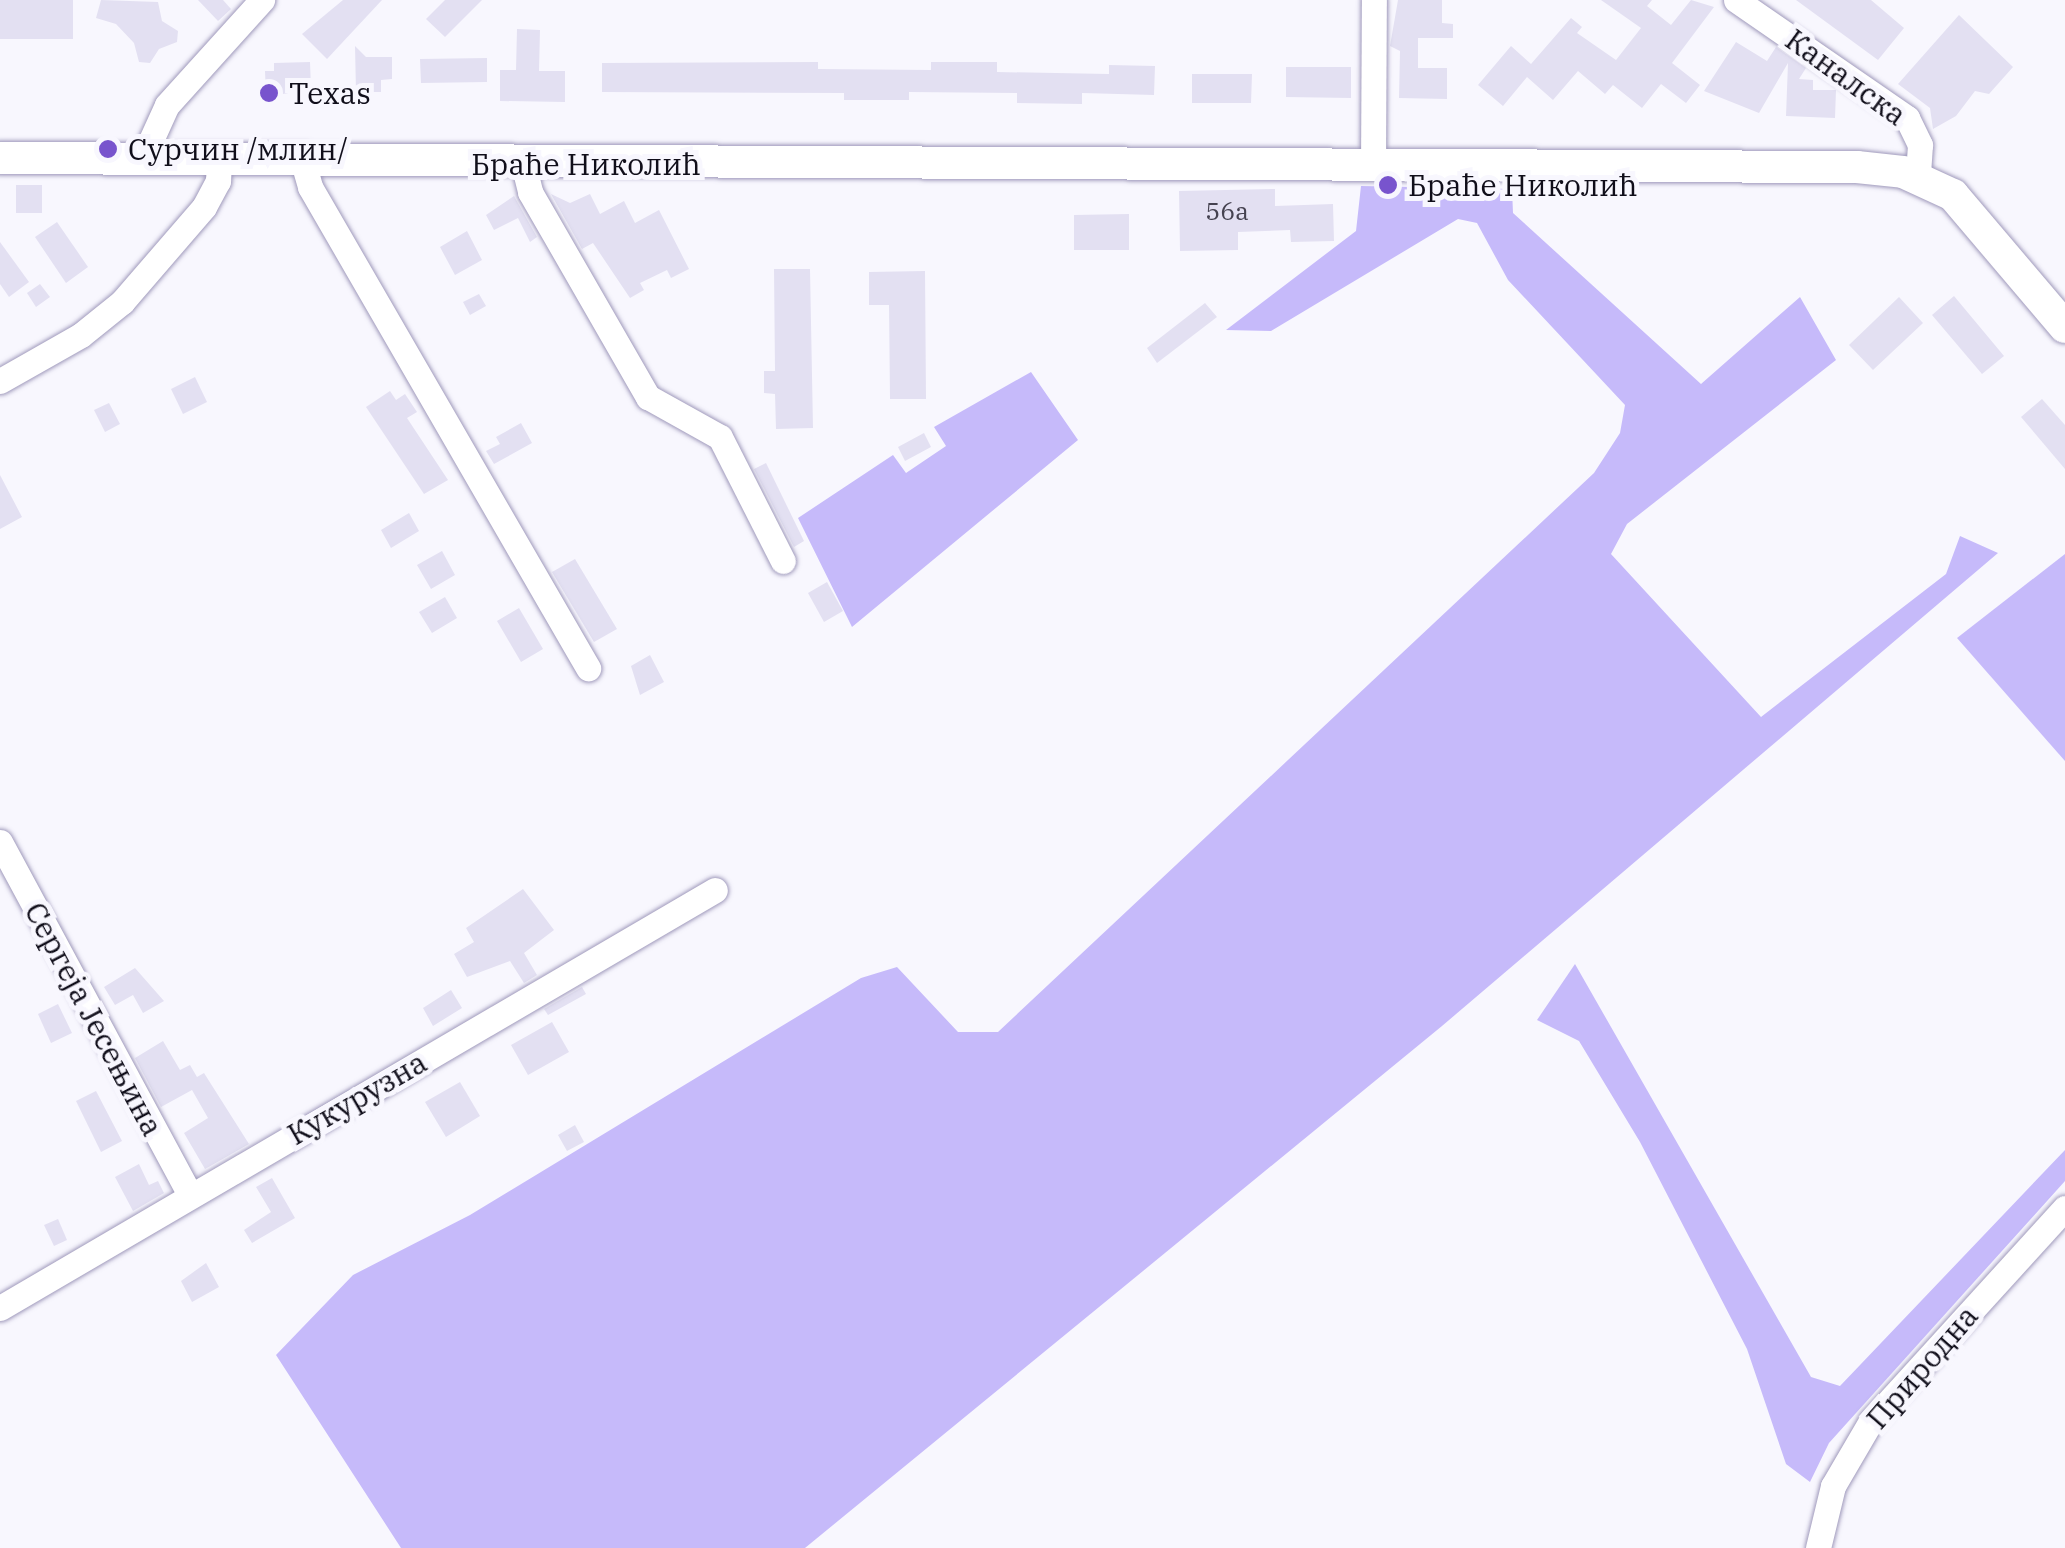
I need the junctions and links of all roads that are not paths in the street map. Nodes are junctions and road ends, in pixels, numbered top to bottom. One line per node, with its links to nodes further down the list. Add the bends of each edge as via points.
1 (262, 0): 5 (street, via 181,86)
2 (1374, 0): 9 (street)
3 (1736, 0): 10 (street, Каналска, via 1907,118 1920,145)
4 (0, 158): 5 (main road, Браће Николић)
5 (142, 160): 6 (main road, Браће Николић)
6 (219, 162): 7 (main road, Браће Николић); 12 (street, via 204,207 122,302 81,336)
7 (304, 162): 8 (main road, Браће Николић); 14 (street, via 310,187)
8 (524, 164): 9 (main road, Браће Николић); 13 (street, via 530,192 648,397 720,438)
9 (1372, 168): 10 (main road, Браће Николић, via 1856,167)
10 (1918, 176): 11 (main road, Браће Николић, via 1975,214)
11 (2065, 326)
12 (0, 381)
13 (783, 561)
14 (588, 668)
15 (0, 842): 17 (street, Сергеја Јесењина)
16 (714, 890): 17 (street, Кукурузна)
17 (190, 1195): 19 (street, Кукурузна)
18 (2065, 1208): 20 (street, Природна, via 1871,1421 1842,1463)
19 (0, 1308)
20 (1824, 1516): 21 (street, Природна); 22 (street)
21 (1818, 1548)
22 (1841, 1548)

